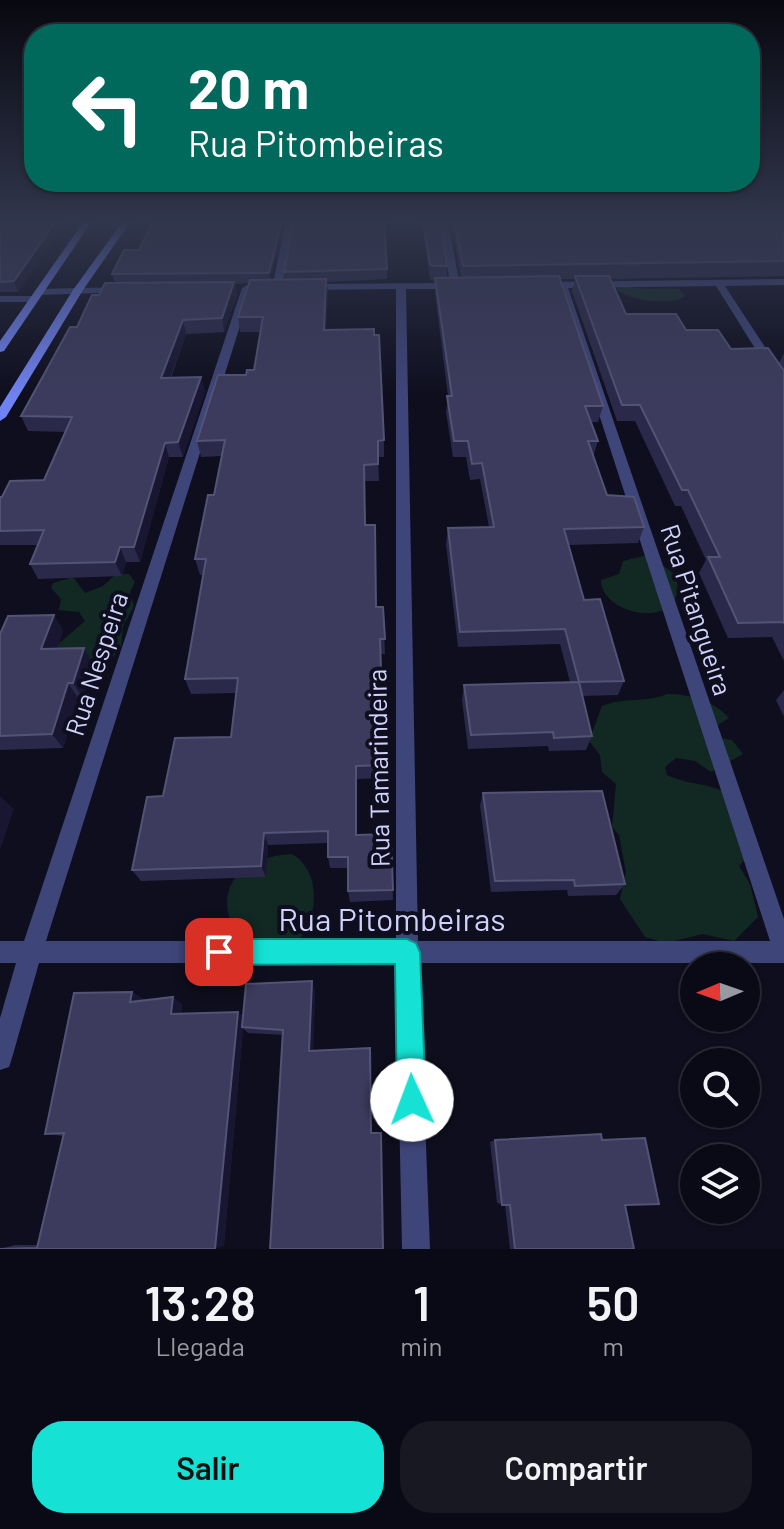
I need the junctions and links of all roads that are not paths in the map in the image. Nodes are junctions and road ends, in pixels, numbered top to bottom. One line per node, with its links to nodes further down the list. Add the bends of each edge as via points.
1 (48, 279): 15 (main road)
2 (86, 279): 13 (main road)
3 (279, 279): 12 (street)
4 (454, 279): 9 (street)
5 (784, 282): 6 (street)
6 (719, 283): 8 (street); 18 (street)
7 (531, 285): 8 (street)
8 (562, 285): 20 (street, Rua Pitangueira)
9 (455, 286): 10 (street); 11 (street)
10 (470, 286)
11 (401, 287): 12 (street); 23 (street, Rua Tamarindeira)
12 (277, 288): 22 (street, Rua Nespeira, via 239,288)
13 (78, 290): 14 (street); 15 (street); 19 (main road)
14 (140, 290)
15 (37, 296): 16 (street); 17 (main road)
16 (0, 299)
17 (0, 349)
18 (784, 385)
19 (0, 417)
20 (784, 951): 23 (street, Rua Pitombeiras)
21 (0, 952): 22 (street, Rua Pitombeiras)
22 (31, 952): 23 (street, Rua Pitombeiras); 24 (street, Rua Nespeira)
23 (407, 952): 25 (street, Rua Tamarindeira)
24 (0, 1058)
25 (416, 1249)

